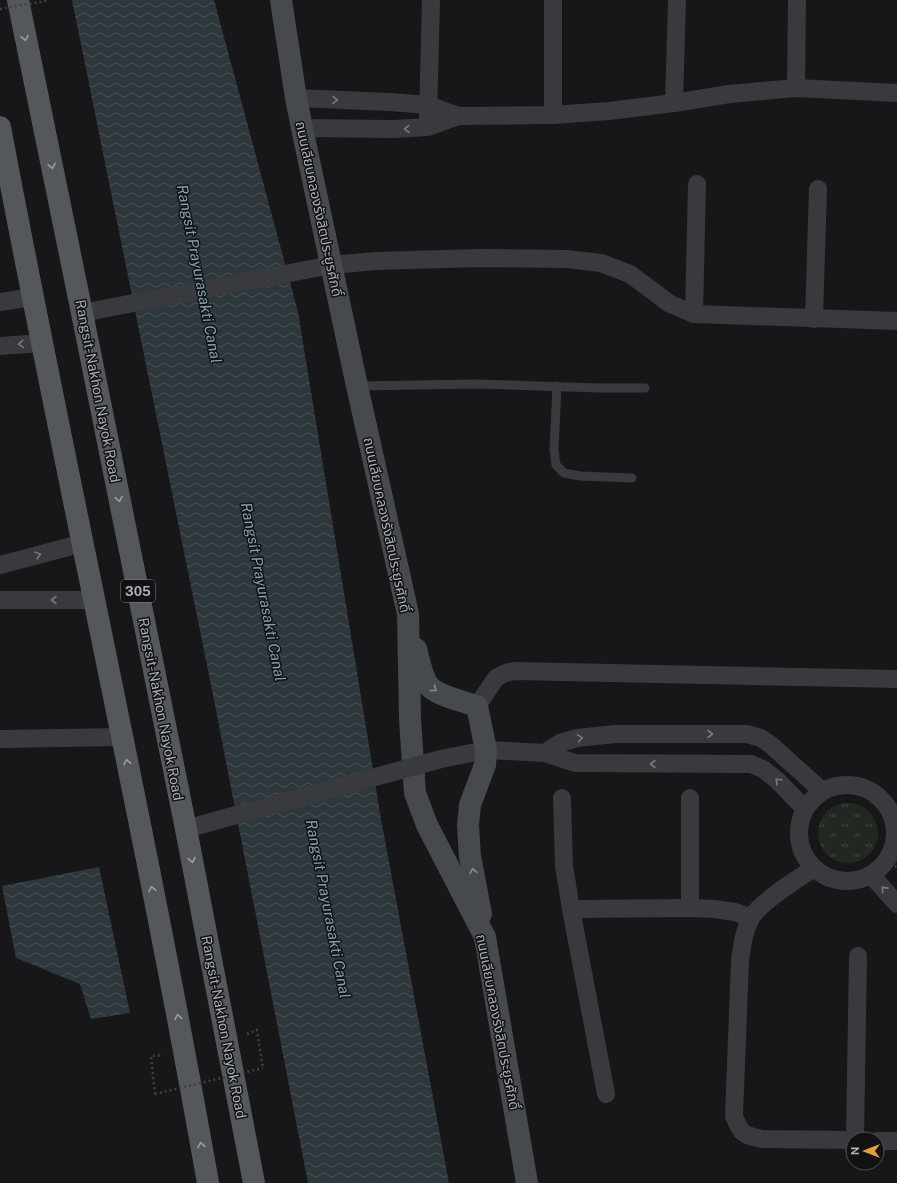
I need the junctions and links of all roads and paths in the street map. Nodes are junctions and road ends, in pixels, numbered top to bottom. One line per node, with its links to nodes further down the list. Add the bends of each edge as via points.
1 (18, 0): 25 (main road, Rangsit-Nakhon Nayok Road / 305, one-way to 25)
2 (46, 0): 8 (path, bridge)
3 (281, 0): 11 (street, ถนนเลียบคลองรังสิตประยูรศักดิ์)
4 (431, 0): 13 (street)
5 (553, 0): 14 (street)
6 (677, 0): 12 (street)
7 (797, 0): 9 (street)
8 (0, 9)
9 (796, 88): 10 (street); 12 (street, via 729,94)
10 (897, 93)
11 (296, 98): 13 (street, one-way to 13); 18 (street, ถนนเลียบคลองรังสิตประยูรศักดิ์)
12 (674, 103): 14 (street)
13 (428, 105): 15 (street); 17 (street)
14 (553, 115): 15 (street)
15 (458, 116): 17 (street)
16 (0, 127): 20 (main road)
17 (428, 127): 18 (street, one-way to 18)
18 (302, 128): 22 (street, ถนนเลียบคลองรังสิตประยูรศักดิ์)
19 (696, 184): 26 (street)
20 (6, 186): 23 (main road)
21 (818, 189): 27 (street)
22 (321, 267): 25 (street); 26 (street, via 376,261 479,258 566,259 601,263 630,274 670,304); 31 (street, ถนนเลียบคลองรังสิตประยูรศักดิ์)
23 (33, 297): 24 (street); 29 (main road)
24 (0, 302)
25 (82, 313): 51 (main road, Rangsit-Nakhon Nayok Road / 305, one-way to 51)
26 (694, 314): 27 (street)
27 (814, 319): 28 (street)
28 (897, 321)
29 (42, 343): 30 (street, one-way to 30); 35 (main road)
30 (0, 346)
31 (357, 386): 32 (lane); 39 (street, ถนนเลียบคลองรังสิตประยูรศักดิ์)
32 (557, 386): 33 (lane); 34 (lane, via 554,450 556,465 564,473 580,476)
33 (645, 388)
34 (632, 478)
35 (83, 543): 36 (street, one-way to 35); 38 (main road)
36 (0, 565)
37 (0, 600): 38 (street, one-way to 37)
38 (94, 600): 42 (main road)
39 (408, 614): 41 (street, one-way to 41, via 422,674 430,687 443,695); 59 (street, ถนนเลียบคลองรังสิตประยูรศักดิ์, via 410,719 415,793 427,825)
40 (897, 679): 41 (street, via 515,671 496,678)
41 (477, 706): 44 (street)
42 (122, 737): 43 (street); 62 (main road, one-way to 42)
43 (0, 739)
44 (486, 750): 45 (street); 51 (street, bridge, via 441,758); 59 (street, one-way to 44, via 470,856 468,825 470,805 485,765)
45 (545, 753): 46 (street, one-way to 46, via 560,743 577,738 616,734 747,734 761,738 771,745); 50 (street, one-way to 45, via 777,780 763,769 751,764 575,763)
46 (822, 791): 49 (street, via 839,785 856,785); 50 (street, via 812,799)
47 (562, 798): 57 (street, via 564,866)
48 (690, 798): 56 (street)
49 (891, 798): 52 (street, via 895,840)
50 (805, 810): 53 (street, via 799,840 804,855)
51 (186, 829): 61 (main road, Rangsit-Nakhon Nayok Road / 305, one-way to 61)
52 (894, 865): 54 (street)
53 (814, 868): 54 (street, via 835,880 860,880); 58 (street, via 763,904)
54 (871, 875): 55 (street, one-way to 54)
55 (897, 904)
56 (690, 908): 57 (street); 58 (street, via 735,912)
57 (571, 909): 63 (street)
58 (751, 918): 65 (street, via 744,937 740,961 734,1116 740,1130 748,1136 762,1139)
59 (485, 937): 70 (street, ถนนเลียบคลองรังสิตประยูรศักดิ์)
60 (858, 956): 64 (street)
61 (226, 1041): 62 (path, bridge, via 257,1030 263,1068 155,1094 151,1056); 69 (main road, Rangsit-Nakhon Nayok Road / 305)
62 (185, 1054): 68 (main road, one-way to 62)
63 (606, 1094)
64 (854, 1131)
65 (845, 1140)
66 (885, 1141): 67 (street)
67 (897, 1141)
68 (208, 1183)
69 (254, 1183)
70 (527, 1183)

